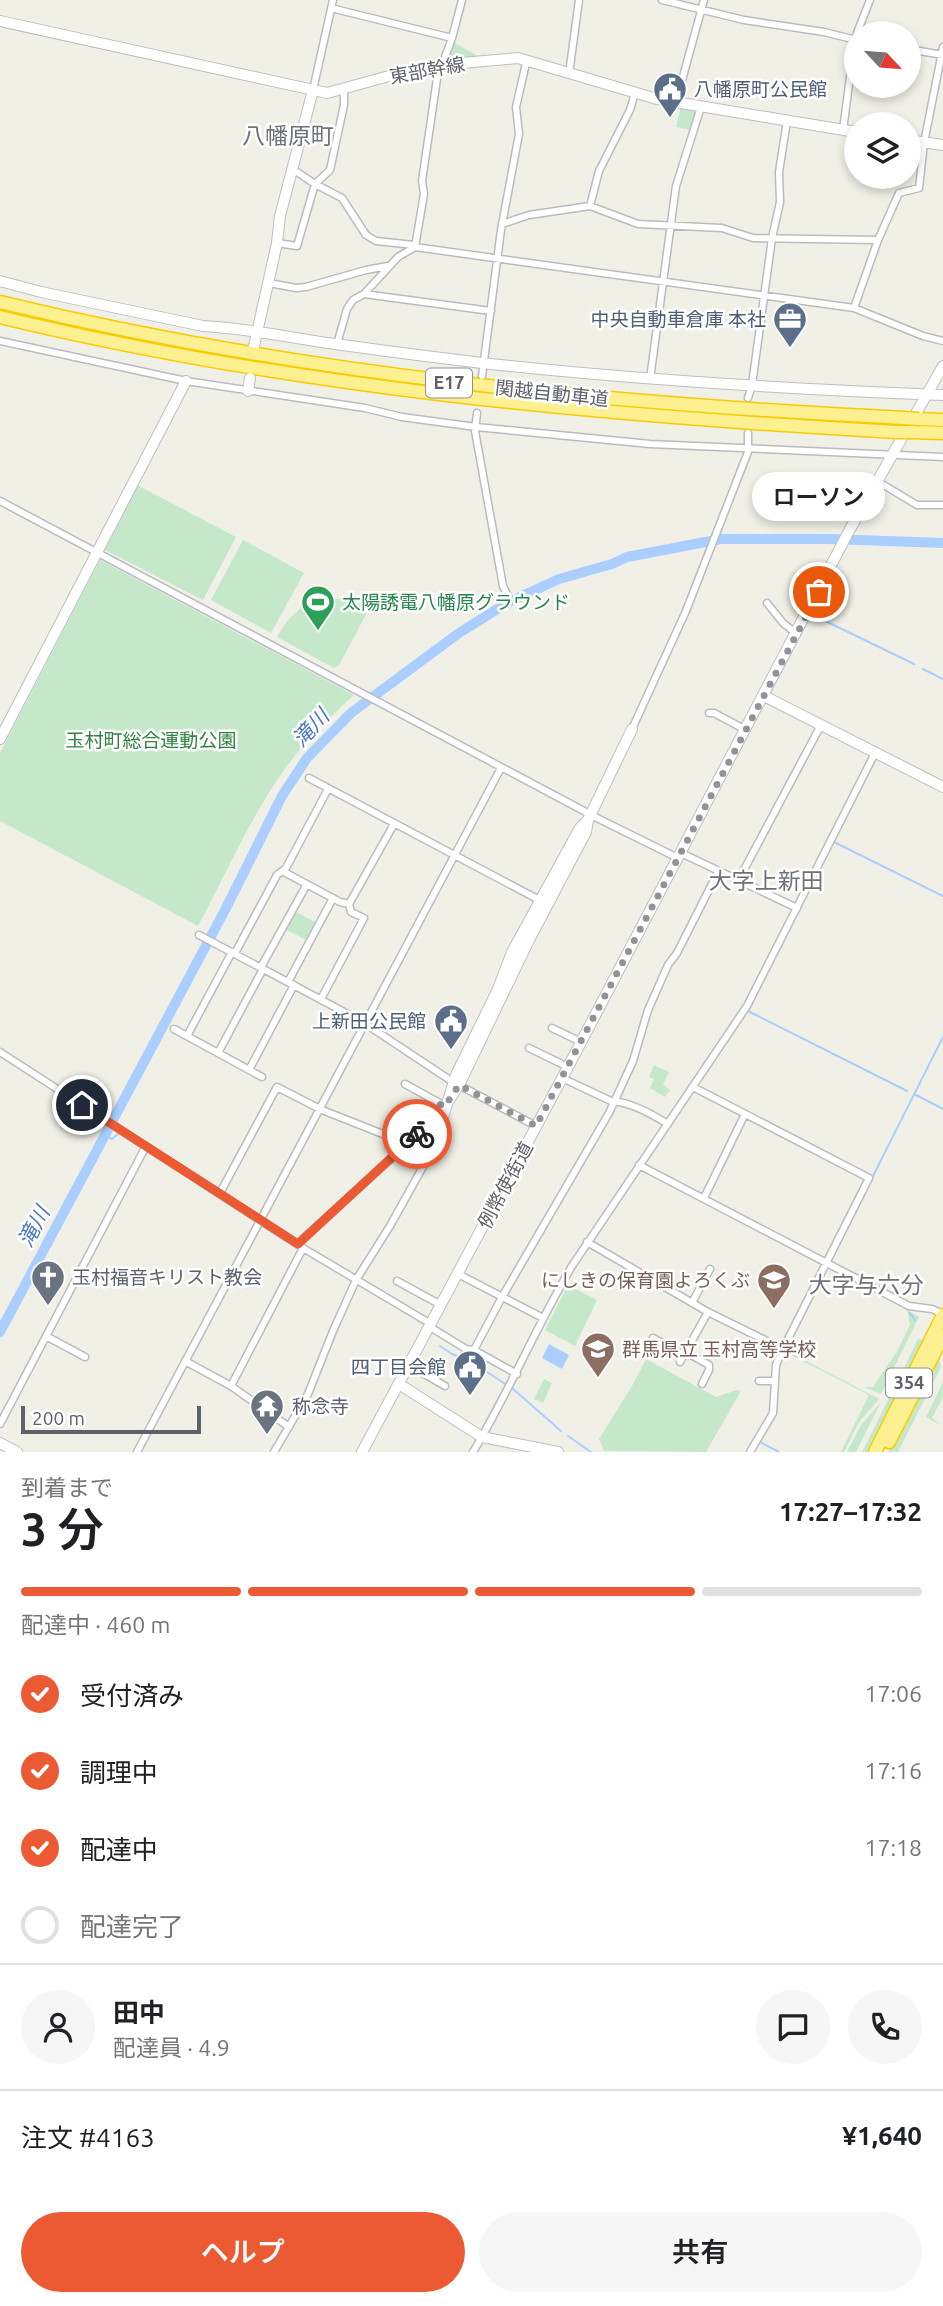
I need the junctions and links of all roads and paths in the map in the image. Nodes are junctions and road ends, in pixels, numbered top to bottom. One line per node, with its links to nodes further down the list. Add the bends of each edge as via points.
1 (333, 0): 7 (street)
2 (462, 0): 12 (street)
3 (579, 0): 17 (street)
4 (662, 0): 8 (street)
5 (704, 0): 8 (street)
6 (870, 0): 10 (street)
7 (331, 8): 12 (street); 19 (street)
8 (702, 11): 11 (street); 21 (street)
9 (0, 21): 19 (street, 東部幹線)
10 (862, 21)
11 (844, 35)
12 (452, 38): 16 (street)
13 (921, 50): 14 (street)
14 (942, 52): 26 (street)
15 (527, 59): 16 (street, 東部幹線); 17 (street, 東部幹線); 31 (street, via 516,107 519,134)
16 (441, 65): 18 (street, 東部幹線); 36 (street)
17 (569, 74): 20 (street, 東部幹線)
18 (344, 89): 19 (street, 東部幹線, via 332,93); 29 (street, via 330,170)
19 (313, 90): 28 (street)
20 (635, 93): 21 (street, 東部幹線); 30 (street, via 599,171)
21 (676, 102): 22 (street, 東部幹線)
22 (701, 107): 23 (street, 東部幹線); 32 (street, via 676,186)
23 (787, 121): 24 (street, 東部幹線); 33 (street)
24 (844, 130)
25 (921, 142): 26 (street)
26 (924, 143): 27 (street); 34 (street, via 919,188 899,193)
27 (943, 145)
28 (291, 168): 29 (street); 35 (street)
29 (315, 184): 35 (street, via 297,246); 36 (street, via 342,198 366,235 376,241)
30 (590, 206): 31 (street, via 528,215); 32 (street, via 630,223)
31 (502, 224): 37 (street)
32 (670, 225): 33 (street, via 722,228 753,238); 40 (street)
33 (772, 238): 34 (street); 43 (street)
34 (878, 240): 45 (street)
35 (277, 243): 41 (street)
36 (414, 246): 37 (street); 38 (street)
37 (497, 259): 40 (street); 46 (street)
38 (388, 266): 41 (street, via 306,287); 42 (street)
39 (0, 281): 48 (street, via 146,315)
40 (663, 282): 43 (street); 57 (street)
41 (269, 283): 48 (street)
42 (364, 294): 46 (street); 51 (street, via 347,309)
43 (765, 295): 45 (street); 59 (street)
44 (0, 302): 65 (highway, 関越自動車道 / E17, bridge, via 212,348 377,373 745,410)
45 (854, 308): 50 (street)
46 (491, 311): 53 (street)
47 (0, 317): 68 (highway, 関越自動車道 / E17, bridge, via 207,361 437,395 635,415)
48 (257, 332): 51 (street); 52 (street)
49 (0, 341): 58 (street)
50 (943, 341)
51 (337, 344): 53 (street)
52 (254, 346)
53 (483, 363): 55 (street); 57 (street)
54 (943, 366): 61 (street)
55 (482, 376)
56 (250, 379): 60 (street)
57 (650, 379): 59 (street)
58 (186, 381): 60 (street); 75 (street)
59 (752, 385): 61 (street); 63 (street)
60 (248, 391): 66 (street)
61 (926, 394): 62 (street); 70 (street)
62 (943, 395)
63 (748, 398)
64 (477, 413): 66 (street)
65 (943, 420)
66 (476, 427): 69 (street, via 650,444); 76 (street)
67 (748, 433): 69 (street)
68 (943, 433)
69 (748, 448): 70 (street); 82 (street, via 686,611)
70 (892, 456): 71 (street); 72 (street)
71 (943, 457)
72 (877, 481): 74 (street, via 917,505); 78 (street, 例幣使街道)
73 (0, 501): 75 (street)
74 (943, 505)
75 (98, 552): 84 (street); 86 (street)
76 (507, 594)
77 (767, 603): 78 (street)
78 (797, 634): 79 (street, 例幣使街道)
79 (764, 696): 81 (street); 83 (street, 例幣使街道)
80 (709, 713): 83 (street)
81 (821, 725): 85 (street); 96 (street)
82 (632, 729): 90 (street)
83 (746, 730): 92 (street, 例幣使街道)
84 (0, 739)
85 (875, 753): 88 (street); 101 (street)
86 (501, 768): 90 (street); 93 (street)
87 (309, 778): 89 (street)
88 (943, 787)
89 (328, 789): 91 (street); 94 (street)
90 (589, 817): 92 (street); 99 (street)
91 (394, 824): 93 (street); 100 (street)
92 (680, 855): 95 (street); 111 (street, 例幣使街道)
93 (454, 856): 99 (street); 107 (street)
94 (284, 872): 97 (street); 103 (street, via 277,875)
95 (718, 872): 96 (street); 122 (street, via 667,965)
96 (738, 881): 101 (street)
97 (307, 884): 98 (street); 104 (street)
98 (333, 898): 100 (street); 105 (street)
99 (544, 903): 119 (street, via 512,953)
100 (349, 904): 106 (street, via 351,912 364,918)
101 (797, 908): 121 (street, via 747,1006)
102 (200, 935): 103 (street)
103 (234, 953): 104 (street); 110 (street)
104 (262, 968): 105 (street); 114 (street)
105 (291, 983): 106 (street); 116 (street)
106 (321, 999): 107 (street)
107 (365, 1023): 119 (street); 124 (street)
108 (552, 1028): 111 (street)
109 (174, 1029): 110 (street)
110 (187, 1037): 114 (street)
111 (582, 1042): 115 (street, 例幣使街道)
112 (529, 1048): 115 (street)
113 (0, 1052): 130 (street)
114 (218, 1053): 116 (street)
115 (568, 1067): 118 (street, 例幣使街道)
116 (249, 1070): 117 (street)
117 (262, 1077)
118 (562, 1078): 122 (street); 128 (street, 例幣使街道)
119 (456, 1083): 123 (street); 128 (street)
120 (405, 1084): 123 (street)
121 (693, 1087): 125 (street); 127 (street)
122 (614, 1101): 127 (street); 142 (street)
123 (443, 1105): 126 (street); 129 (street)
124 (319, 1109): 129 (street); 132 (street, via 277,1087); 134 (street)
125 (745, 1114): 133 (street); 137 (street, via 869,1178)
126 (443, 1117): 140 (street, via 425,1162)
127 (668, 1124): 131 (street)
128 (536, 1126): 139 (street, 例幣使街道)
129 (408, 1143): 136 (street)
130 (146, 1146): 132 (street); 149 (street)
131 (639, 1165): 133 (street); 135 (street)
132 (220, 1193): 134 (street)
133 (704, 1199): 137 (street)
134 (260, 1219): 136 (street); 156 (street)
135 (587, 1242): 143 (street); 147 (street)
136 (301, 1246): 140 (street); 164 (street)
137 (827, 1262): 146 (street, via 909,1306); 152 (street)
138 (710, 1269): 143 (street)
139 (458, 1274): 142 (street); 144 (street, 例幣使街道)
140 (356, 1280): 148 (street); 166 (street, via 313,1384)
141 (397, 1281): 144 (street)
142 (502, 1297): 147 (street); 153 (street)
143 (692, 1303): 145 (street)
144 (441, 1305): 148 (street, 例幣使街道)
145 (708, 1312): 152 (street); 154 (street)
146 (943, 1314): 176 (highway, 354)
147 (543, 1318): 158 (street)
148 (430, 1325): 153 (street); 157 (street, 例幣使街道)
149 (46, 1336): 155 (street); 165 (street)
150 (943, 1336): 177 (highway, 354)
151 (653, 1338): 154 (street)
152 (783, 1349): 160 (street)
153 (474, 1350): 158 (street)
154 (683, 1356): 162 (street, via 709,1365)
155 (85, 1357)
156 (185, 1361): 164 (street); 170 (street)
157 (410, 1365): 161 (street, 例幣使街道); 163 (street)
158 (517, 1374): 167 (street)
159 (759, 1381): 160 (street)
160 (775, 1381): 175 (street, via 773,1413)
161 (399, 1384): 167 (street); 172 (street, 例幣使街道)
162 (702, 1384)
163 (445, 1385)
164 (231, 1386): 166 (street)
165 (0, 1424)
166 (289, 1427): 171 (street)
167 (482, 1437): 173 (street); 174 (street, via 510,1447)
168 (0, 1443): 169 (street)
169 (17, 1452)
170 (137, 1452)
171 (274, 1452)
172 (362, 1452)
173 (473, 1452)
174 (558, 1452)
175 (750, 1452)
176 (876, 1452)
177 (884, 1452)

